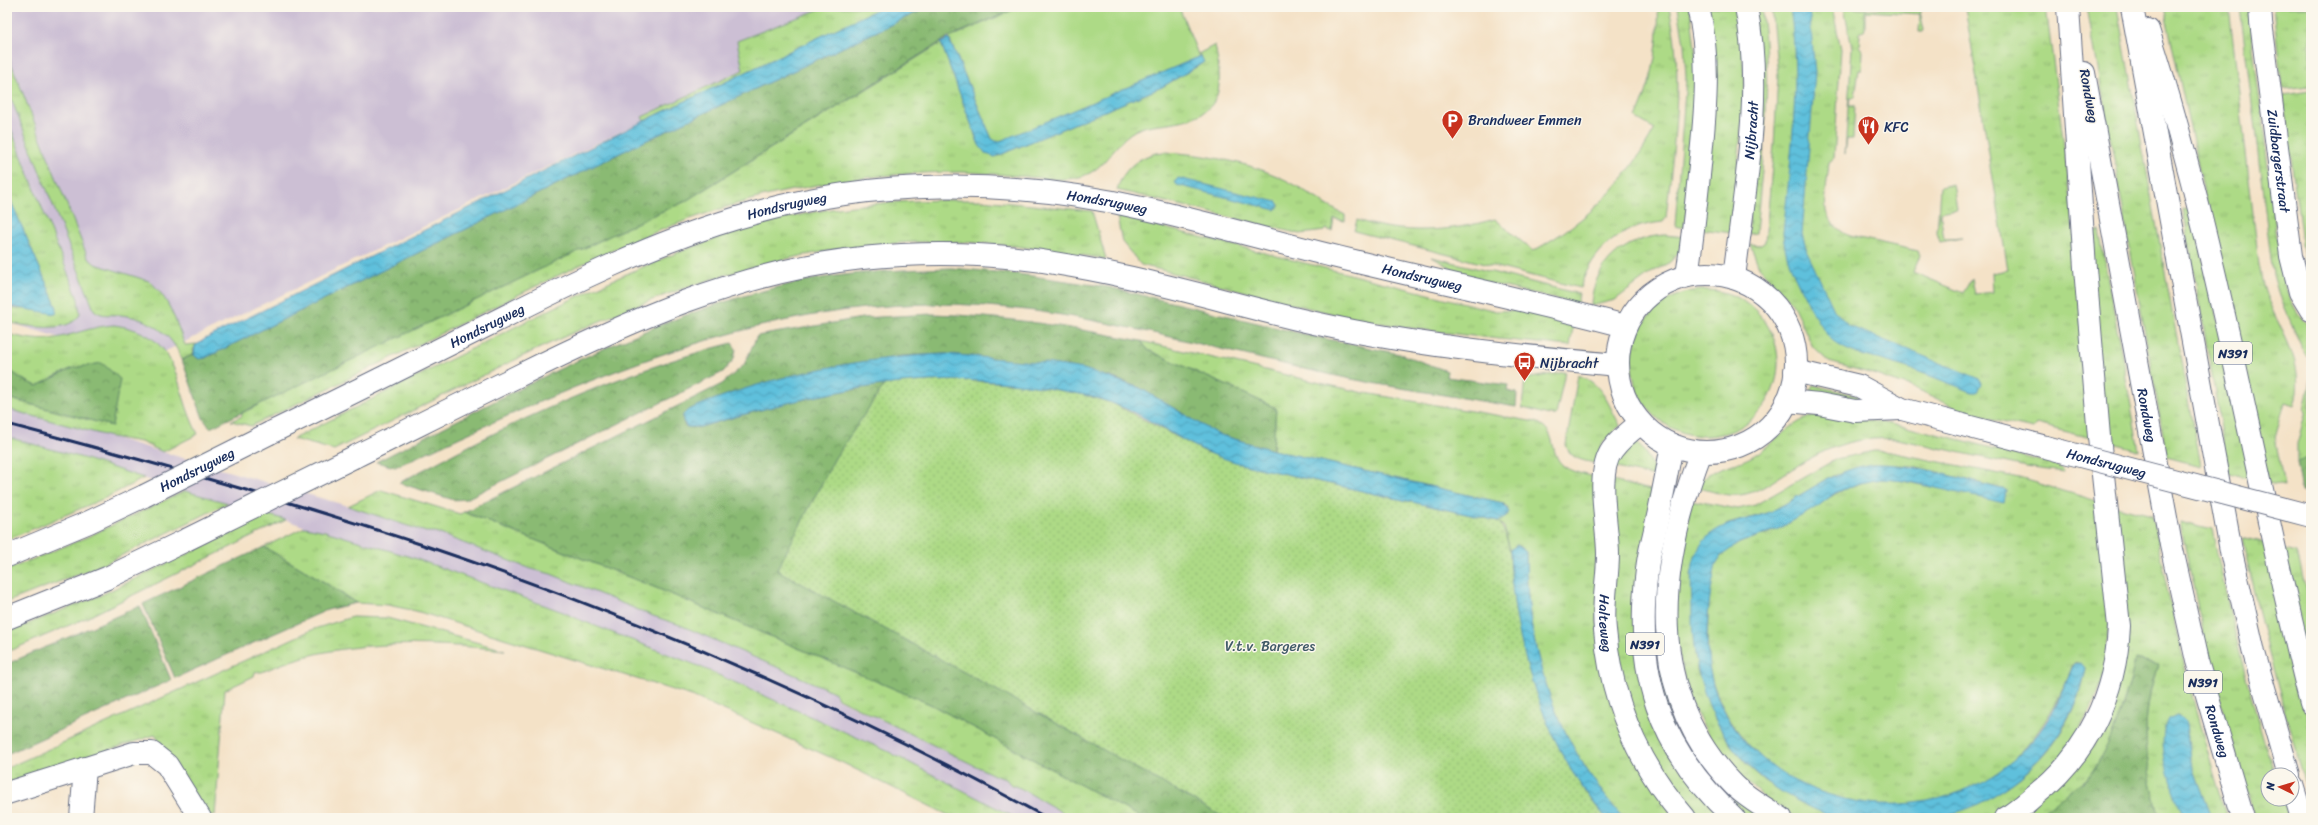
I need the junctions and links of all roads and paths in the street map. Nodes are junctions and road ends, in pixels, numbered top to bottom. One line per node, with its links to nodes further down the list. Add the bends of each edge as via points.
1 (1698, 7): 8 (main road, via 1707,98 1694,232)
2 (1746, 7): 9 (main road, Nijbracht, via 1754,79 1753,114)
3 (2068, 7): 32 (main road, via 2085,268 2099,437 2119,626 2118,648 2111,682 2100,715 2085,742 2048,786)
4 (2072, 7): 33 (main road, Rondweg / N391, via 2171,545 2197,661)
5 (2132, 7): 23 (main road, N391, via 2232,556 2254,653)
6 (2140, 7): 22 (main road, N391, via 2174,110 2208,241 2278,566)
7 (2260, 7): 10 (main road, Zuidbargerstraat, via 2291,256 2300,292)
8 (1686, 276): 9 (main road, via 1711,273); 11 (main road, via 1661,286 1640,303)
9 (1734, 278): 13 (main road, via 1756,288 1781,314 1795,347)
10 (2311, 310)
11 (1625, 326): 12 (main road, via 1619,345); 20 (main road, Hondsrugweg, bridge, via 1146,209 1058,193 928,185 812,198 738,217 669,242 568,285 144,496 90,522)
12 (1617, 365): 16 (main road, via 1620,386 1628,406); 21 (main road, bridge, via 1411,342 1296,319 1070,265 941,253 860,258 788,271 704,294 600,335 107,578)
13 (1795, 371): 14 (main road); 15 (main road, Hondsrugweg, via 1859,386)
14 (1788, 401): 15 (main road, Hondsrugweg, via 1855,411); 18 (main road, via 1773,423 1752,440 1727,450)
15 (1902, 409): 19 (main road, Hondsrugweg, bridge)
16 (1641, 423): 17 (main road, via 1655,436); 29 (main road, Halteweg, via 1623,437 1611,451 1604,472 1608,554 1604,629 1613,685 1621,713 1640,756 1669,800)
17 (1672, 445): 18 (main road); 30 (main road, N391, via 1647,568 1643,631 1648,672 1656,703 1677,751 1695,778)
18 (1701, 452): 31 (main road, N391, via 1686,491 1668,580 1666,630 1673,674 1690,727 1710,759 1735,786)
19 (2311, 516)
20 (7, 556)
21 (7, 618)
22 (2311, 703)
23 (2287, 767)
24 (84, 768): 25 (main road); 27 (main road); 28 (main road, via 134,752 152,753 167,765)
25 (7, 793)
26 (2299, 807): 34 (main road)
27 (82, 818)
28 (200, 818)
29 (1685, 818)
30 (1734, 818)
31 (1781, 818)
32 (2005, 818)
33 (2243, 818)
34 (2302, 818)

